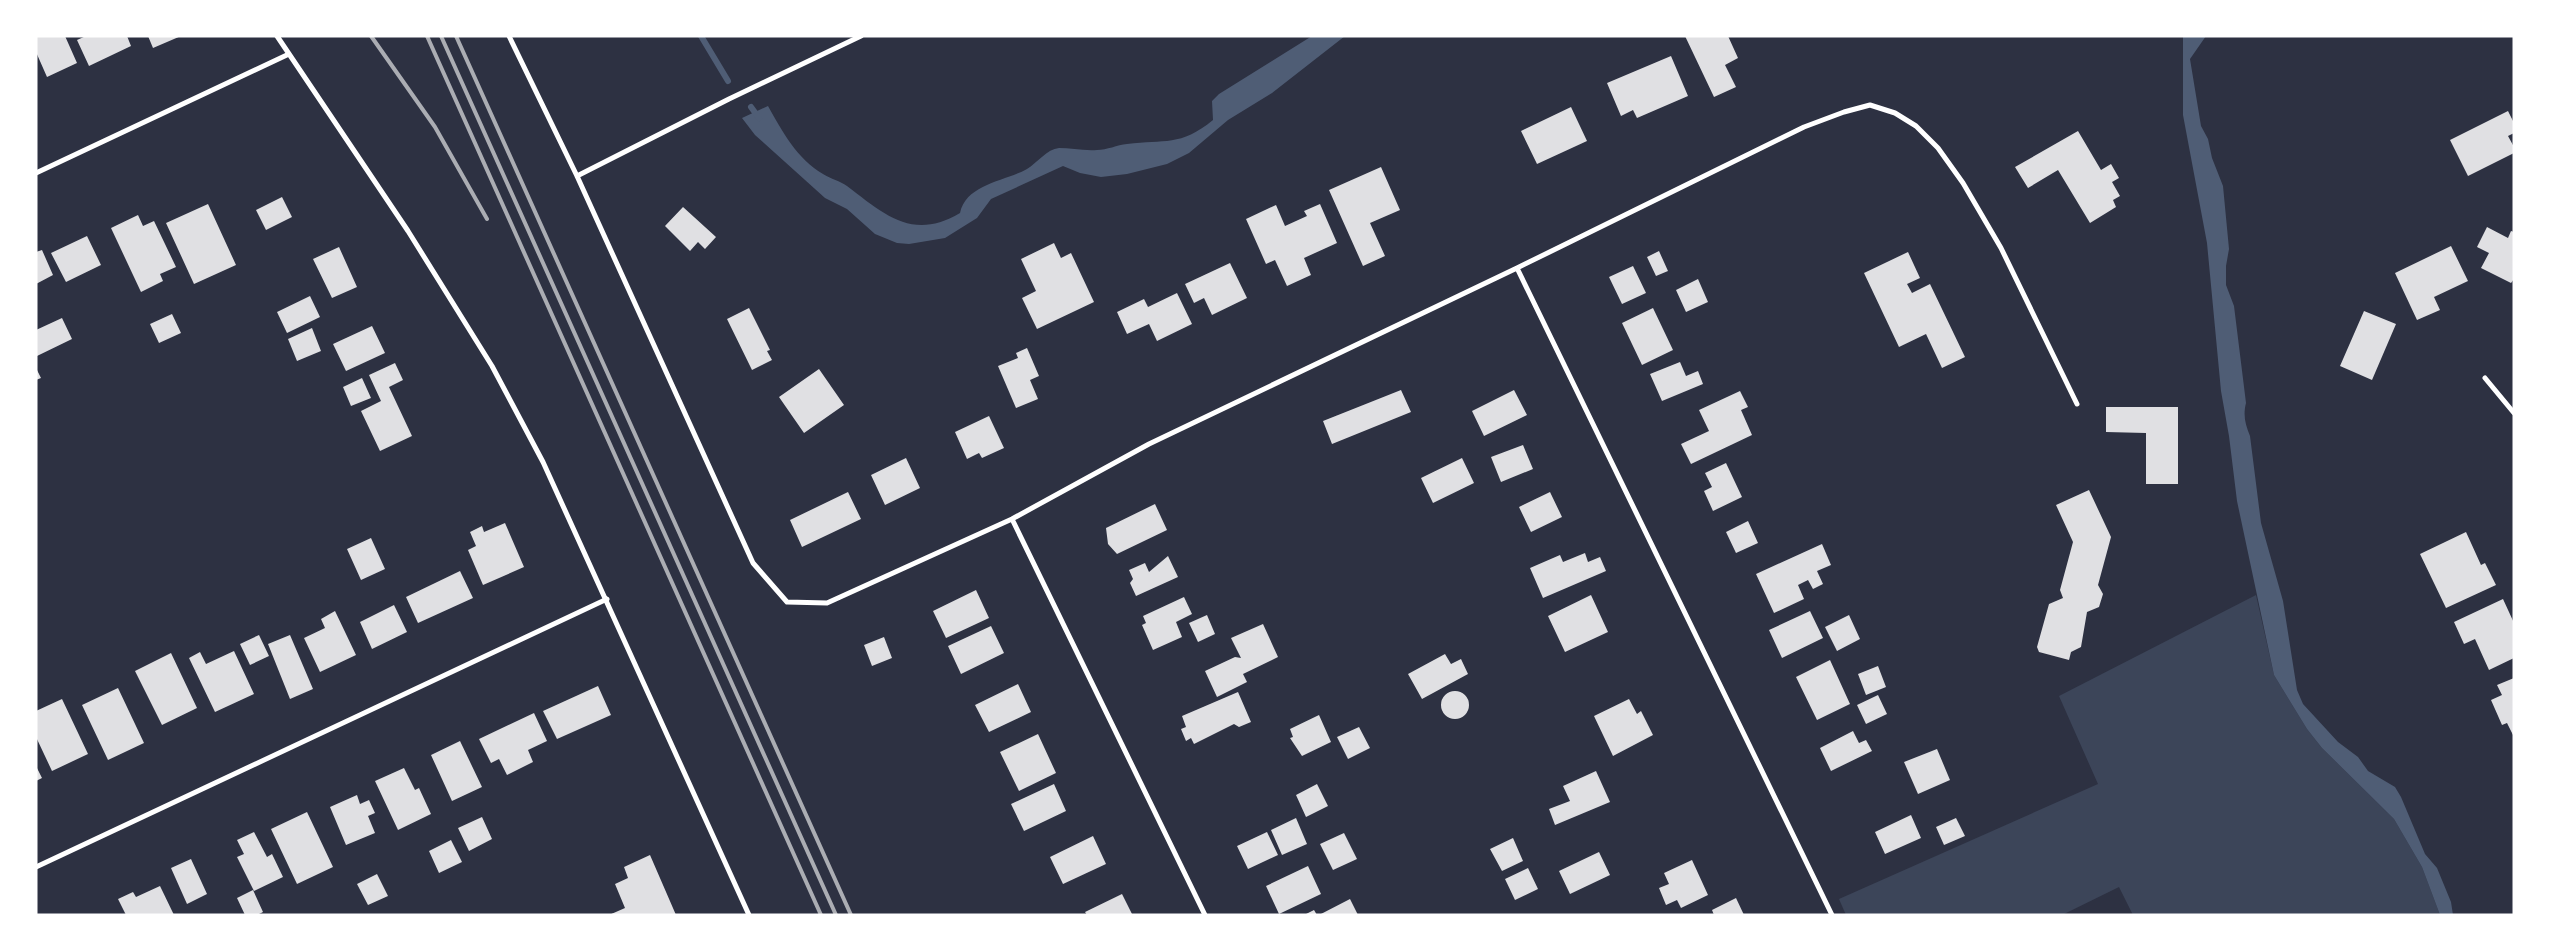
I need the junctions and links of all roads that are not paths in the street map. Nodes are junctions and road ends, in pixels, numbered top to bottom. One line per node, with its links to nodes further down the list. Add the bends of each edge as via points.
1 (277, 36): 4 (street)
2 (509, 36): 6 (street)
3 (861, 36): 6 (street)
4 (289, 54): 5 (street); 12 (street, via 408,231 492,366 543,462)
5 (36, 173)
6 (577, 176): 11 (street, via 753,562 787,602 828,603)
7 (1517, 268): 9 (street, via 1804,127 1870,105 1895,113 1916,126 1938,148 1963,182 2001,248); 11 (street, via 1149,444); 16 (street)
8 (2485, 378): 10 (street)
9 (2077, 404)
10 (2514, 412)
11 (1012, 519): 15 (street)
12 (607, 599): 13 (street); 14 (street)
13 (36, 867)
14 (749, 915)
15 (1205, 915)
16 (1832, 915)

